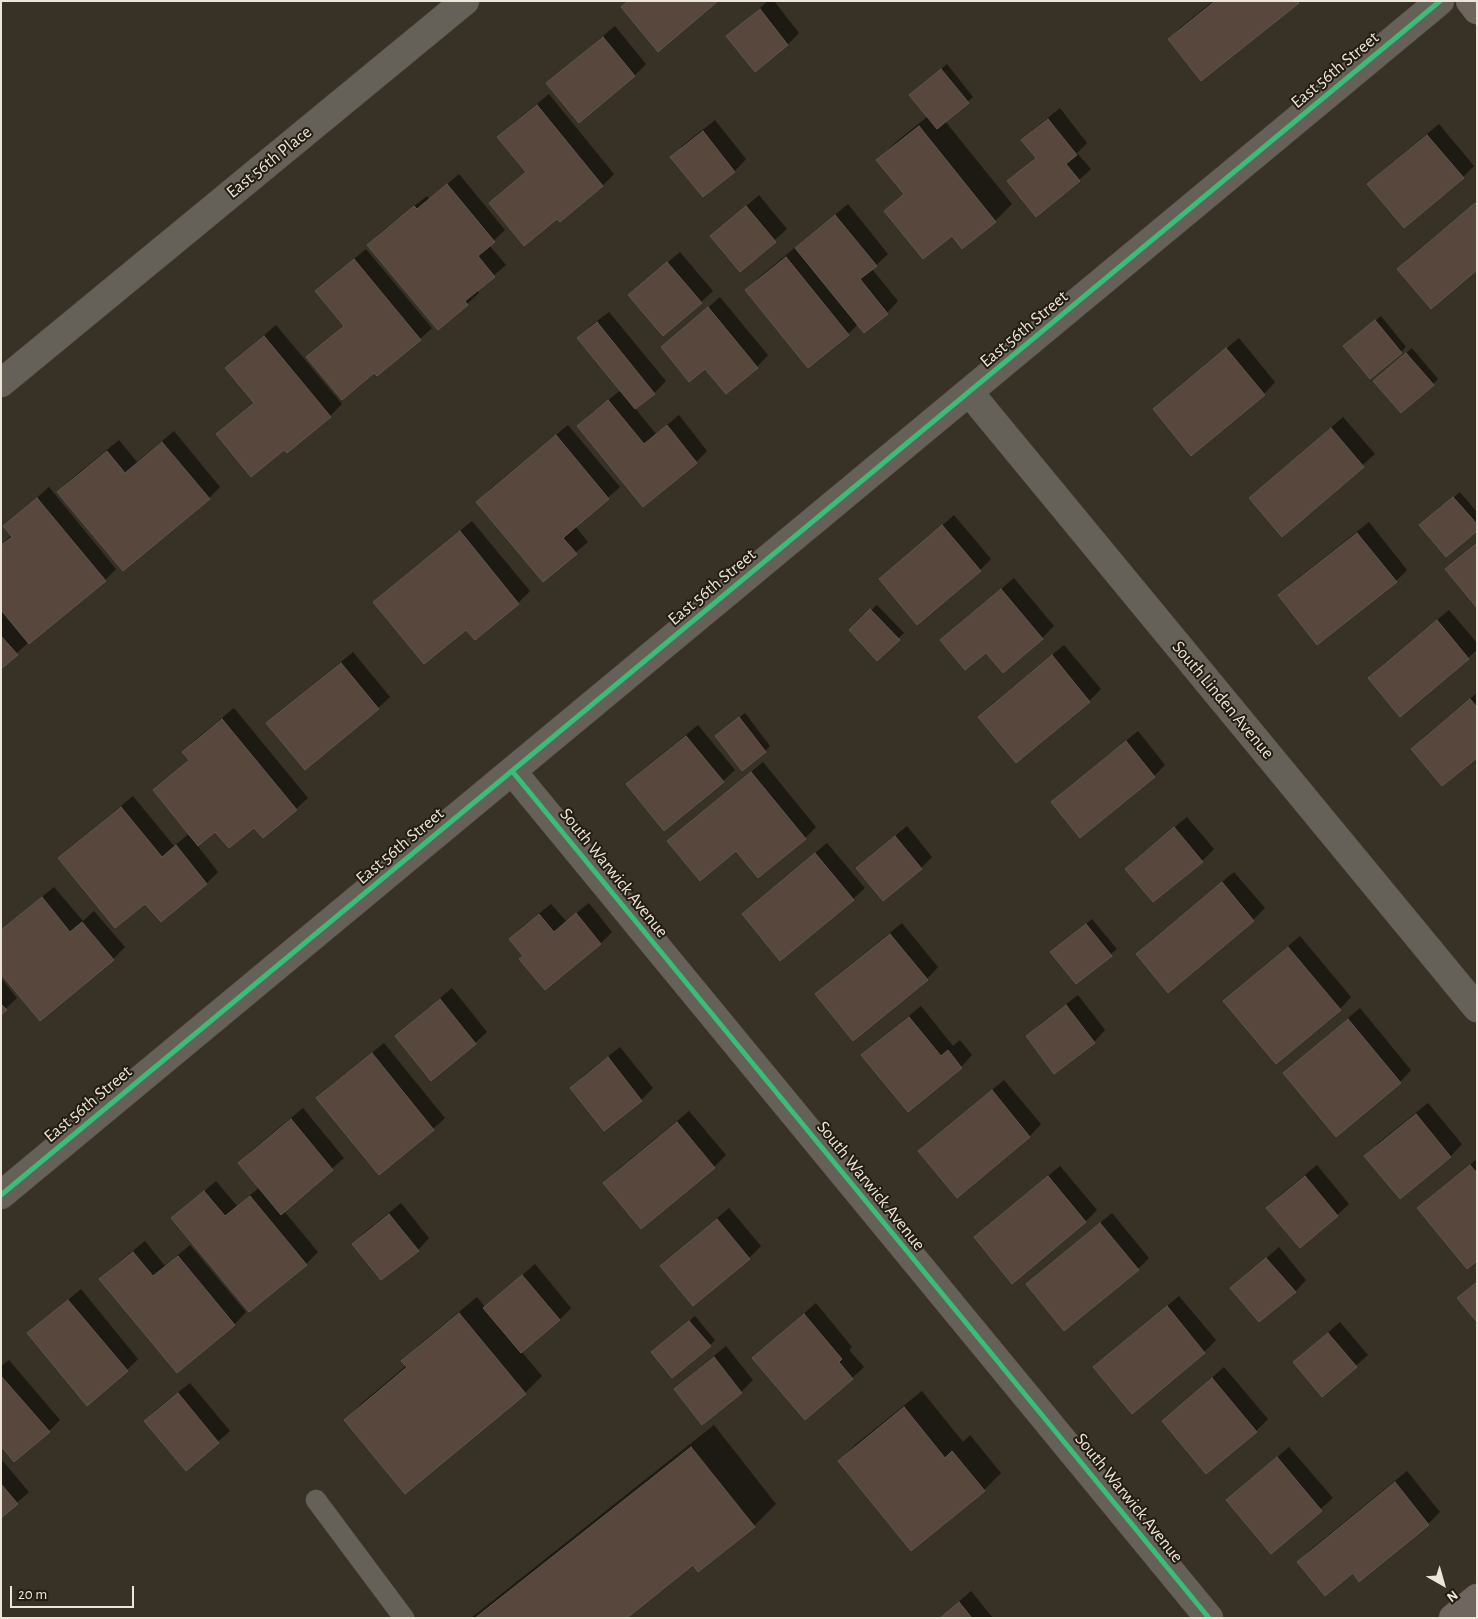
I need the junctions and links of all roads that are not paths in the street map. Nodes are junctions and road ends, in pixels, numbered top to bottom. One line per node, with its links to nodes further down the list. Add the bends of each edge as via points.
1 (465, 1): 5 (street, East 56th Place)
2 (1440, 1): 6 (street, East 56th Street)
3 (1470, 1): 4 (main road)
4 (1477, 10)
5 (1, 383)
6 (969, 392): 7 (street, East 56th Street); 8 (street, South Linden Avenue)
7 (512, 771): 9 (street, East 56th Street); 13 (street, South Warwick Avenue)
8 (1477, 1008)
9 (1, 1195)
10 (316, 1500): 12 (lane)
11 (1477, 1598): 14 (main road)
12 (404, 1618)
13 (1210, 1618)
14 (1453, 1618)

